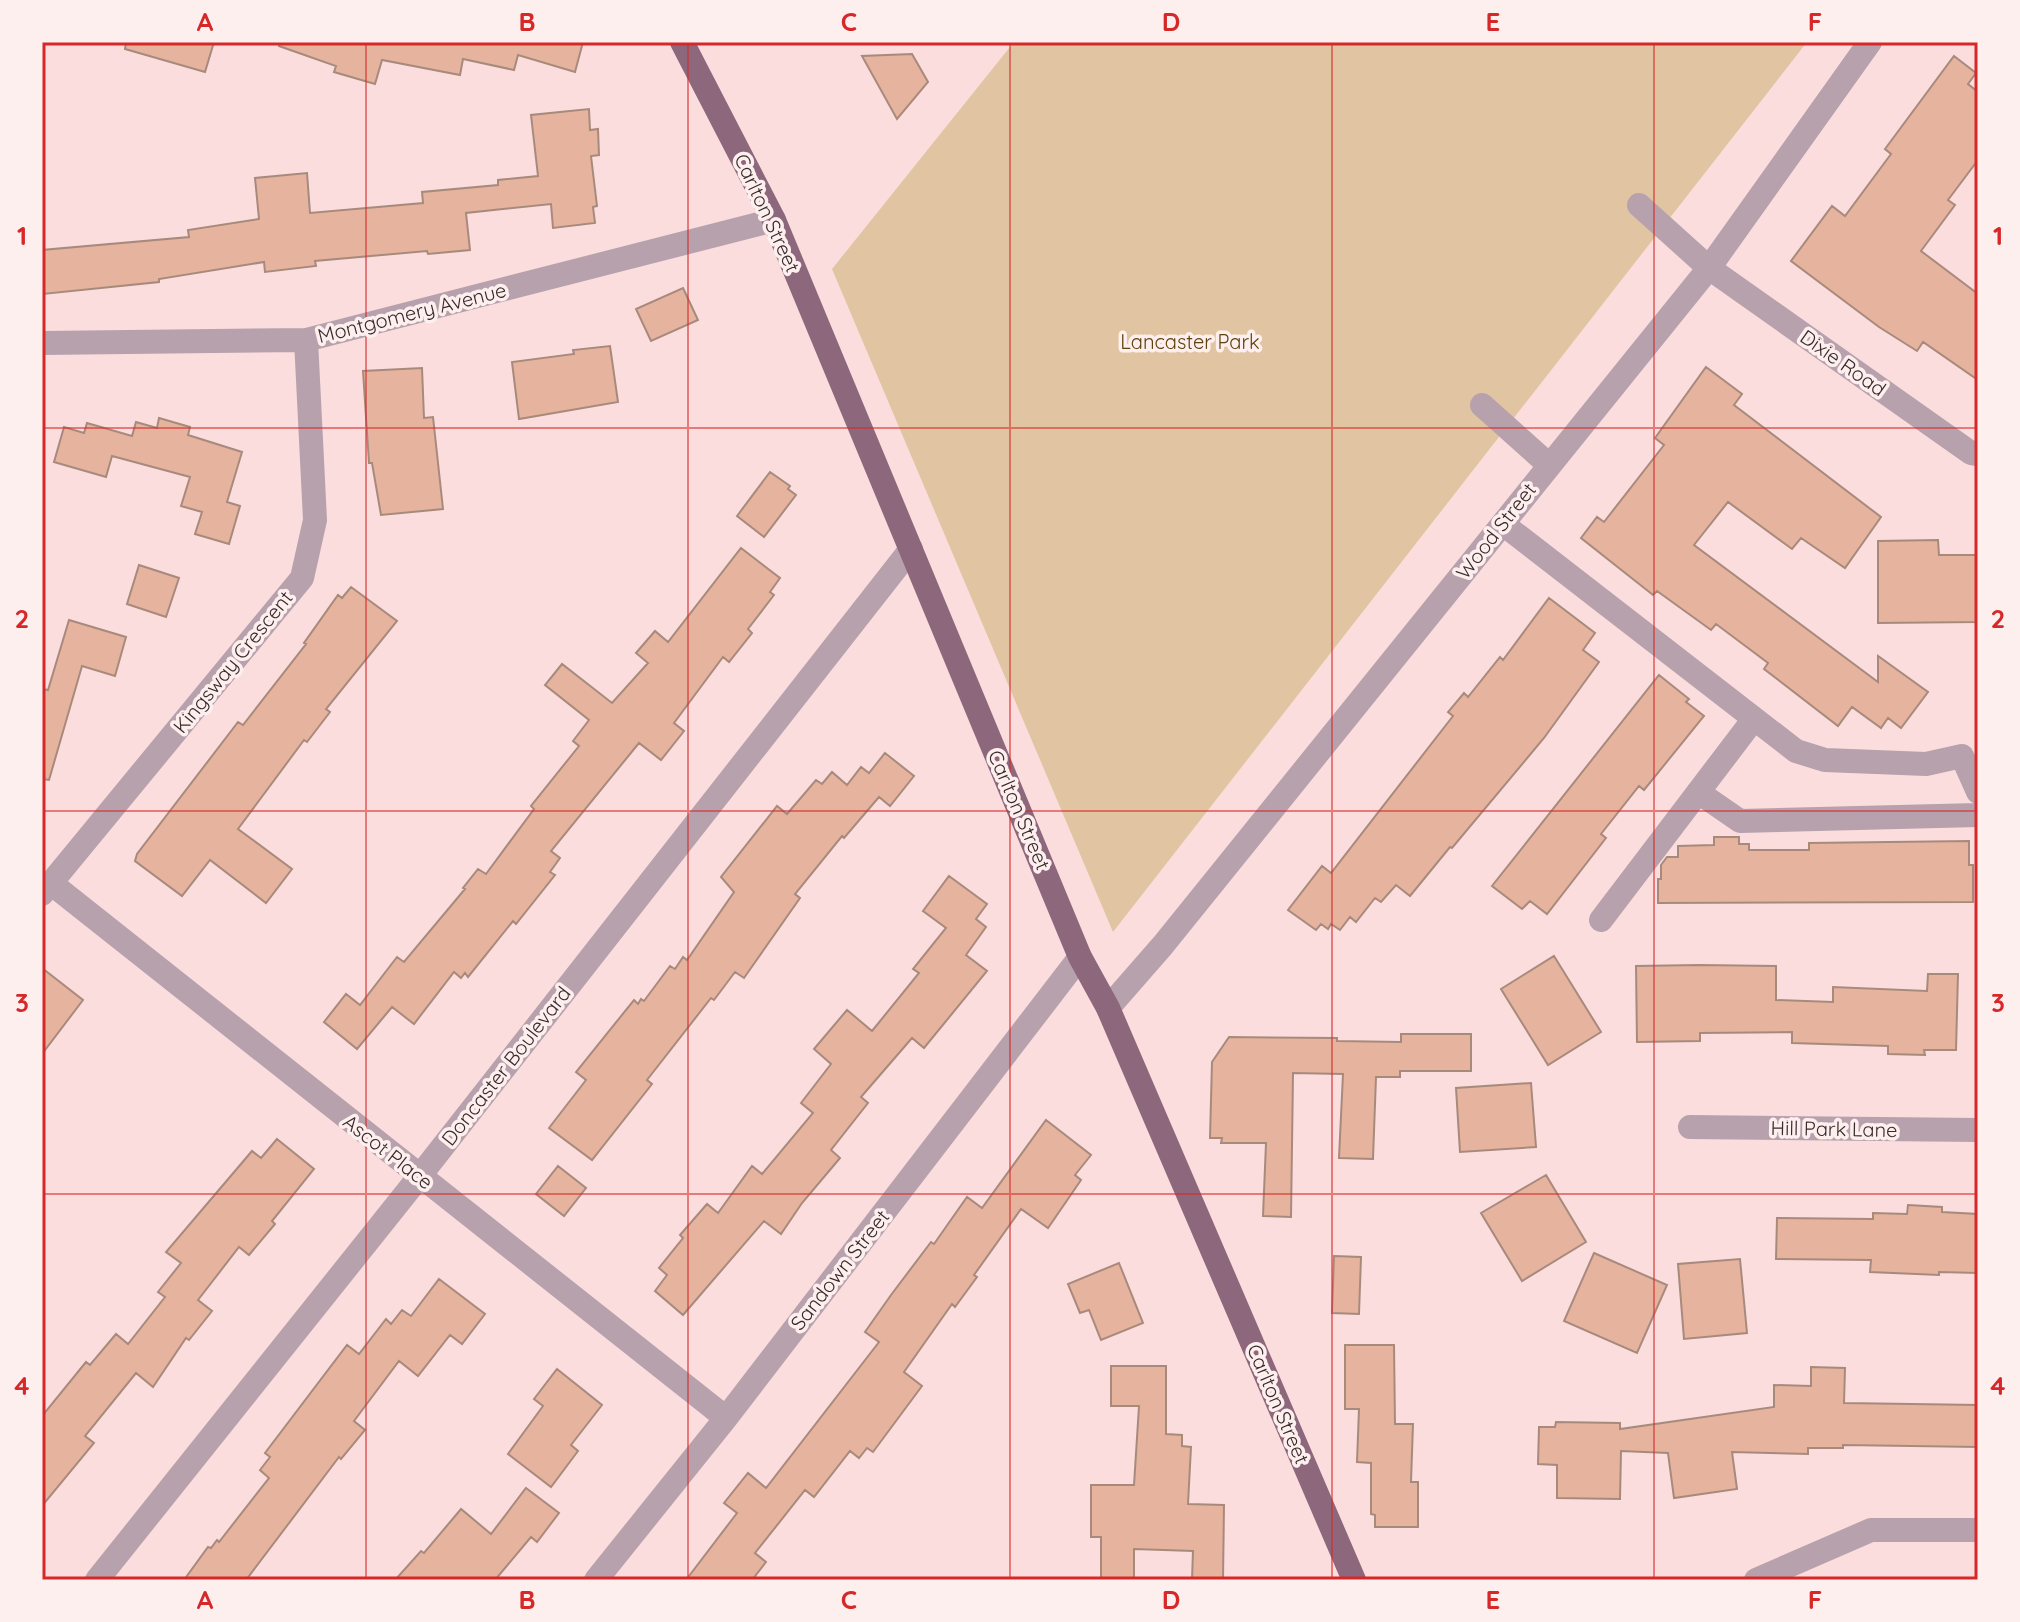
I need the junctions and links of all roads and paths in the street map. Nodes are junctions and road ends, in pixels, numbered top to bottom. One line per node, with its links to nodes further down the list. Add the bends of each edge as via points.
1 (682, 42): 4 (main road, Carlton Street)
2 (1870, 42): 5 (street, Wood Street)
3 (1639, 205): 5 (street, Dixie Road)
4 (774, 220): 6 (street, Montgomery Avenue); 12 (main road, Carlton Street)
5 (1709, 268): 9 (street, Dixie Road); 10 (street, Wood Street)
6 (306, 340): 7 (street, Montgomery Avenue); 17 (street, Kingsway Crescent, via 315,520 302,578)
7 (42, 343)
8 (1482, 405): 10 (street)
9 (1978, 454)
10 (1549, 465): 11 (street, Wood Street)
11 (1503, 524): 13 (street); 20 (street, Wood Street)
12 (911, 549): 19 (main road, Carlton Street); 23 (street, Doncaster Boulevard)
13 (1753, 720): 14 (street); 15 (street, via 1796,751 1825,760 1926,764 1962,756)
14 (1698, 792): 16 (street, via 1740,821); 18 (street)
15 (1978, 792)
16 (1978, 815)
17 (47, 889): 23 (street, Ascot Place)
18 (1601, 920)
19 (1080, 957): 20 (main road, Carlton Street); 24 (street, Sandown Street)
20 (1108, 1008): 28 (main road, Carlton Street)
21 (1690, 1127): 22 (street, Hill Park Lane)
22 (1978, 1130)
23 (419, 1177): 24 (street, Ascot Place); 26 (street, Doncaster Boulevard)
24 (726, 1418): 27 (street, Sandown Street)
25 (1978, 1530): 29 (street, via 1871,1530)
26 (97, 1580)
27 (596, 1580)
28 (1354, 1580)
29 (1756, 1580)

